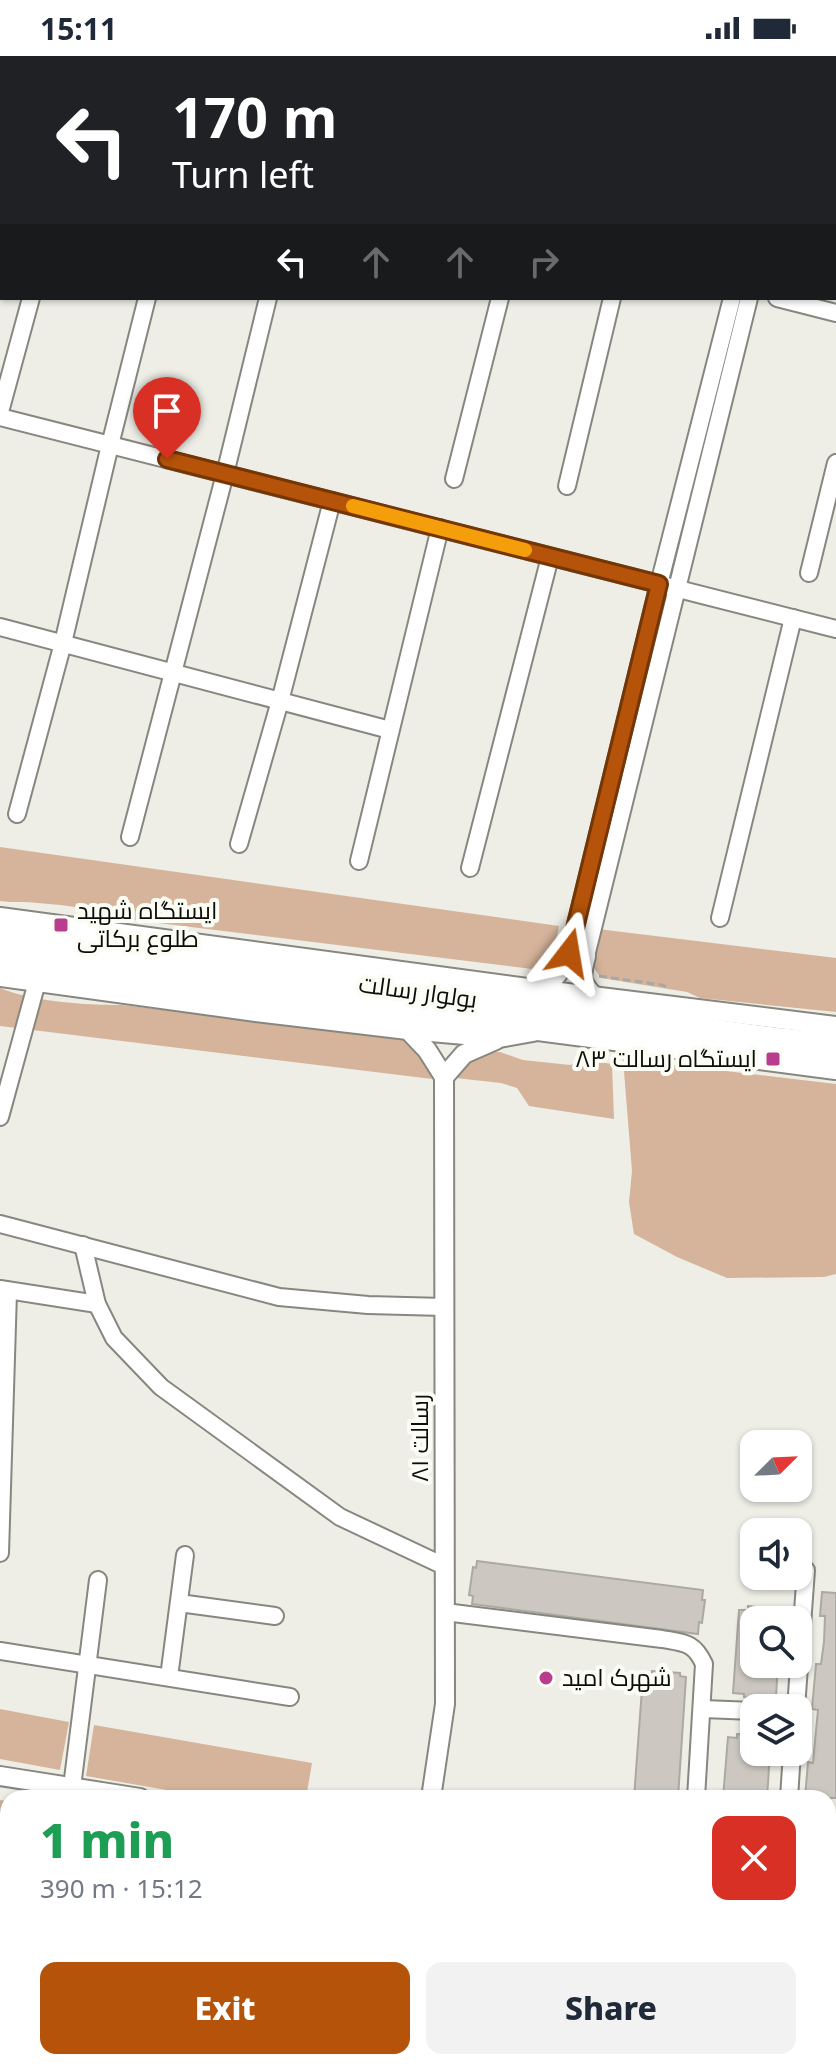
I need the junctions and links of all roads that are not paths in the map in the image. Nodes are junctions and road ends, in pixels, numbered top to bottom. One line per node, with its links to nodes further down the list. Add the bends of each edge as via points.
1 (30, 300): 10 (street)
2 (146, 300): 11 (street)
3 (268, 300): 13 (street)
4 (499, 300): 14 (street)
5 (612, 300): 15 (street)
6 (731, 300): 20 (street)
7 (749, 300): 21 (street)
8 (785, 300): 9 (street)
9 (836, 313)
10 (0, 414): 11 (street)
11 (110, 445): 13 (street); 25 (street)
12 (836, 463): 19 (street)
13 (225, 474): 16 (street); 26 (street)
14 (454, 479)
15 (567, 486)
16 (332, 501): 17 (street); 27 (street)
17 (440, 528): 18 (street); 28 (street)
18 (550, 557): 20 (street); 33 (street)
19 (809, 573)
20 (659, 584): 21 (street); 37 (street)
21 (678, 589): 22 (street); 37 (street)
22 (793, 618): 24 (street); 35 (street)
23 (0, 627): 25 (street)
24 (836, 629)
25 (63, 643): 26 (street); 29 (street)
26 (172, 673): 27 (street); 30 (street)
27 (280, 701): 28 (street); 31 (street)
28 (390, 730): 32 (street)
29 (17, 814)
30 (130, 837)
31 (239, 844)
32 (359, 861)
33 (470, 868)
34 (0, 917): 41 (street)
35 (720, 918)
36 (0, 937): 47 (main road, بولوار رسالت)
37 (577, 955): 41 (street, via 553,981); 42 (street, via 583,985)
38 (0, 958): 44 (main road, بولوار رسالت)
39 (0, 977): 40 (street)
40 (37, 982): 45 (street); 50 (street)
41 (535, 989): 42 (street)
42 (594, 996): 43 (street)
43 (836, 1026)
44 (547, 1029): 46 (street); 48 (main road, بولوار رسالت)
45 (408, 1030): 46 (street); 49 (street)
46 (499, 1038): 49 (street, via 464,1054)
47 (836, 1046)
48 (836, 1067)
49 (444, 1077): 55 (street, رسالت ۸۱)
50 (0, 1117)
51 (0, 1224): 52 (street)
52 (83, 1245): 54 (street); 55 (street, via 279,1297)
53 (4, 1290): 54 (street); 56 (street)
54 (97, 1304): 58 (street, via 114,1338 161,1387 340,1517)
55 (444, 1307): 58 (street, رسالت ۸۱)
56 (0, 1553)
57 (185, 1555): 61 (street)
58 (444, 1566): 62 (street, رسالت ۸۱)
59 (98, 1580): 65 (street)
60 (805, 1590): 67 (street)
61 (179, 1603): 63 (street); 66 (street)
62 (445, 1612): 69 (street, via 692,1646 704,1664); 75 (street, رسالت ۸۱, via 445,1704)
63 (275, 1616)
64 (0, 1651): 65 (street)
65 (87, 1665): 66 (street); 73 (street)
66 (169, 1677): 68 (street)
67 (797, 1694)
68 (290, 1697)
69 (703, 1709): 70 (street); 76 (street)
70 (740, 1710)
71 (791, 1766): 77 (street)
72 (0, 1776): 73 (street)
73 (72, 1787): 74 (street)
74 (91, 1790)
75 (432, 1790)
76 (697, 1790)
77 (790, 1790)

